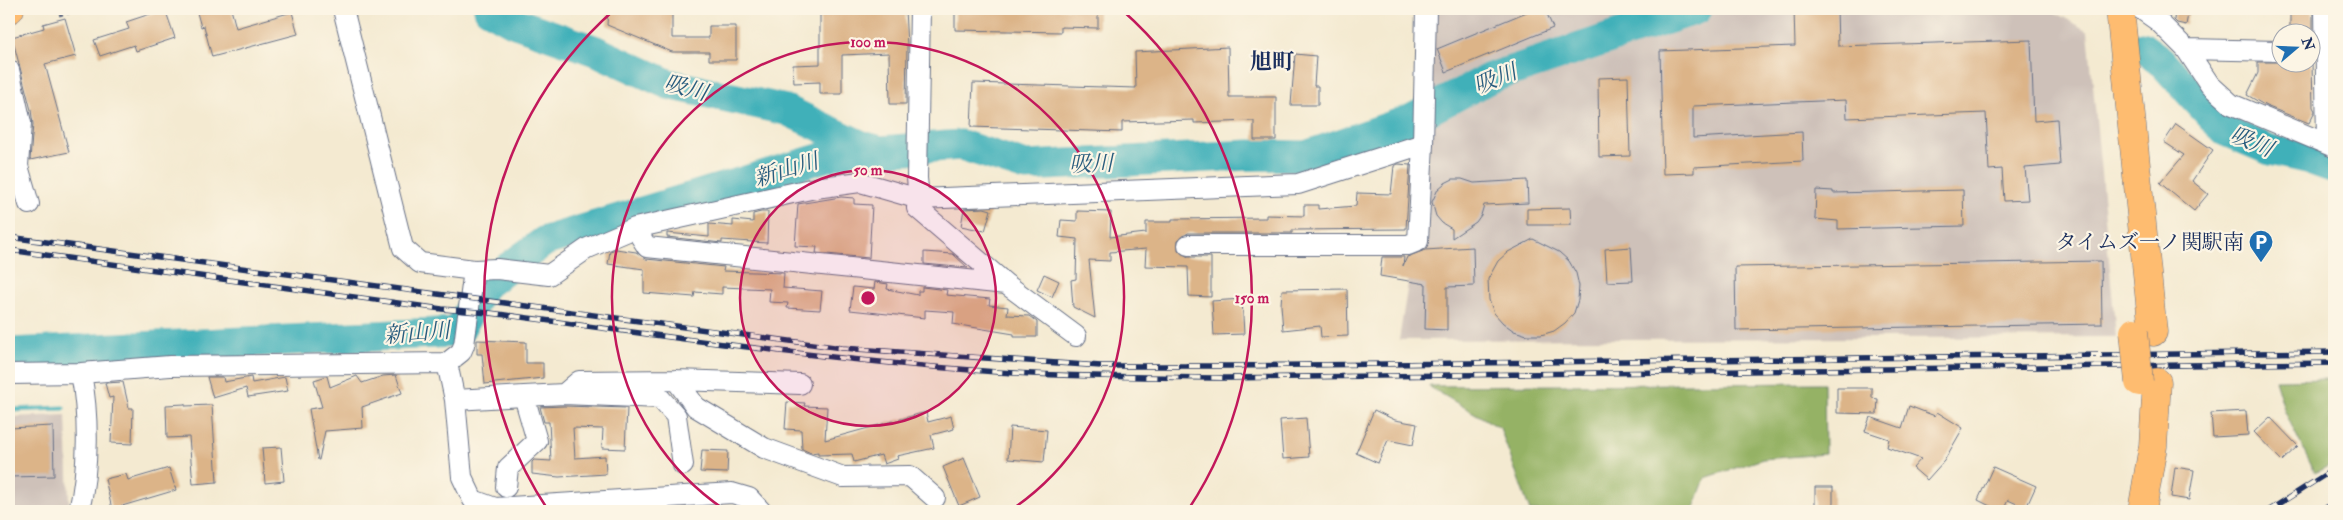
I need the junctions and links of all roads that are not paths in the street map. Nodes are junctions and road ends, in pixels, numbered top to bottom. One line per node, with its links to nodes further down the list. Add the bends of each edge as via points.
1 (342, 9): 21 (street, via 404,248 420,263)
2 (920, 9): 17 (street)
3 (1426, 9): 14 (street)
4 (2103, 9): 23 (highway)
5 (2120, 9): 23 (highway)
6 (2141, 9): 9 (street)
7 (2325, 9): 8 (street)
8 (2320, 40)
9 (2186, 49): 10 (street); 15 (street, via 2210,85 2231,104)
10 (2270, 51)
11 (2320, 58): 13 (street)
12 (9, 70): 16 (street, via 21,124)
13 (2330, 87): 15 (street)
14 (1423, 138): 17 (street, via 1298,184); 20 (street, via 1418,242 1408,245)
15 (2331, 145)
16 (13, 166): 18 (street)
17 (918, 199): 19 (street, via 860,182 815,188); 22 (street, via 917,208)
18 (29, 204)
19 (635, 228): 21 (street, via 588,248 549,275 497,269); 22 (street, via 647,247)
20 (1188, 245)
21 (474, 277): 25 (street, via 461,352)
22 (1006, 284): 24 (street)
23 (2144, 332): 29 (highway)
24 (1076, 336)
25 (447, 364): 26 (street, via 170,366); 33 (street)
26 (81, 373): 27 (street); 37 (street, via 87,406 84,490)
27 (9, 374)
28 (676, 380): 30 (street); 31 (street, via 579,381); 36 (street, via 696,407 764,448 843,477 910,476)
29 (2148, 382): 39 (highway); 40 (highway, via 2153,446)
30 (800, 384)
31 (564, 394): 32 (street); 34 (street, via 660,398 676,416)
32 (524, 396): 33 (street); 35 (street, via 537,441 508,468)
33 (455, 400): 38 (street, via 462,477 473,500 495,508 732,492 749,498)
34 (683, 465)
35 (506, 487)
36 (935, 498)
37 (78, 511)
38 (761, 511)
39 (2124, 511)
40 (2142, 511)

